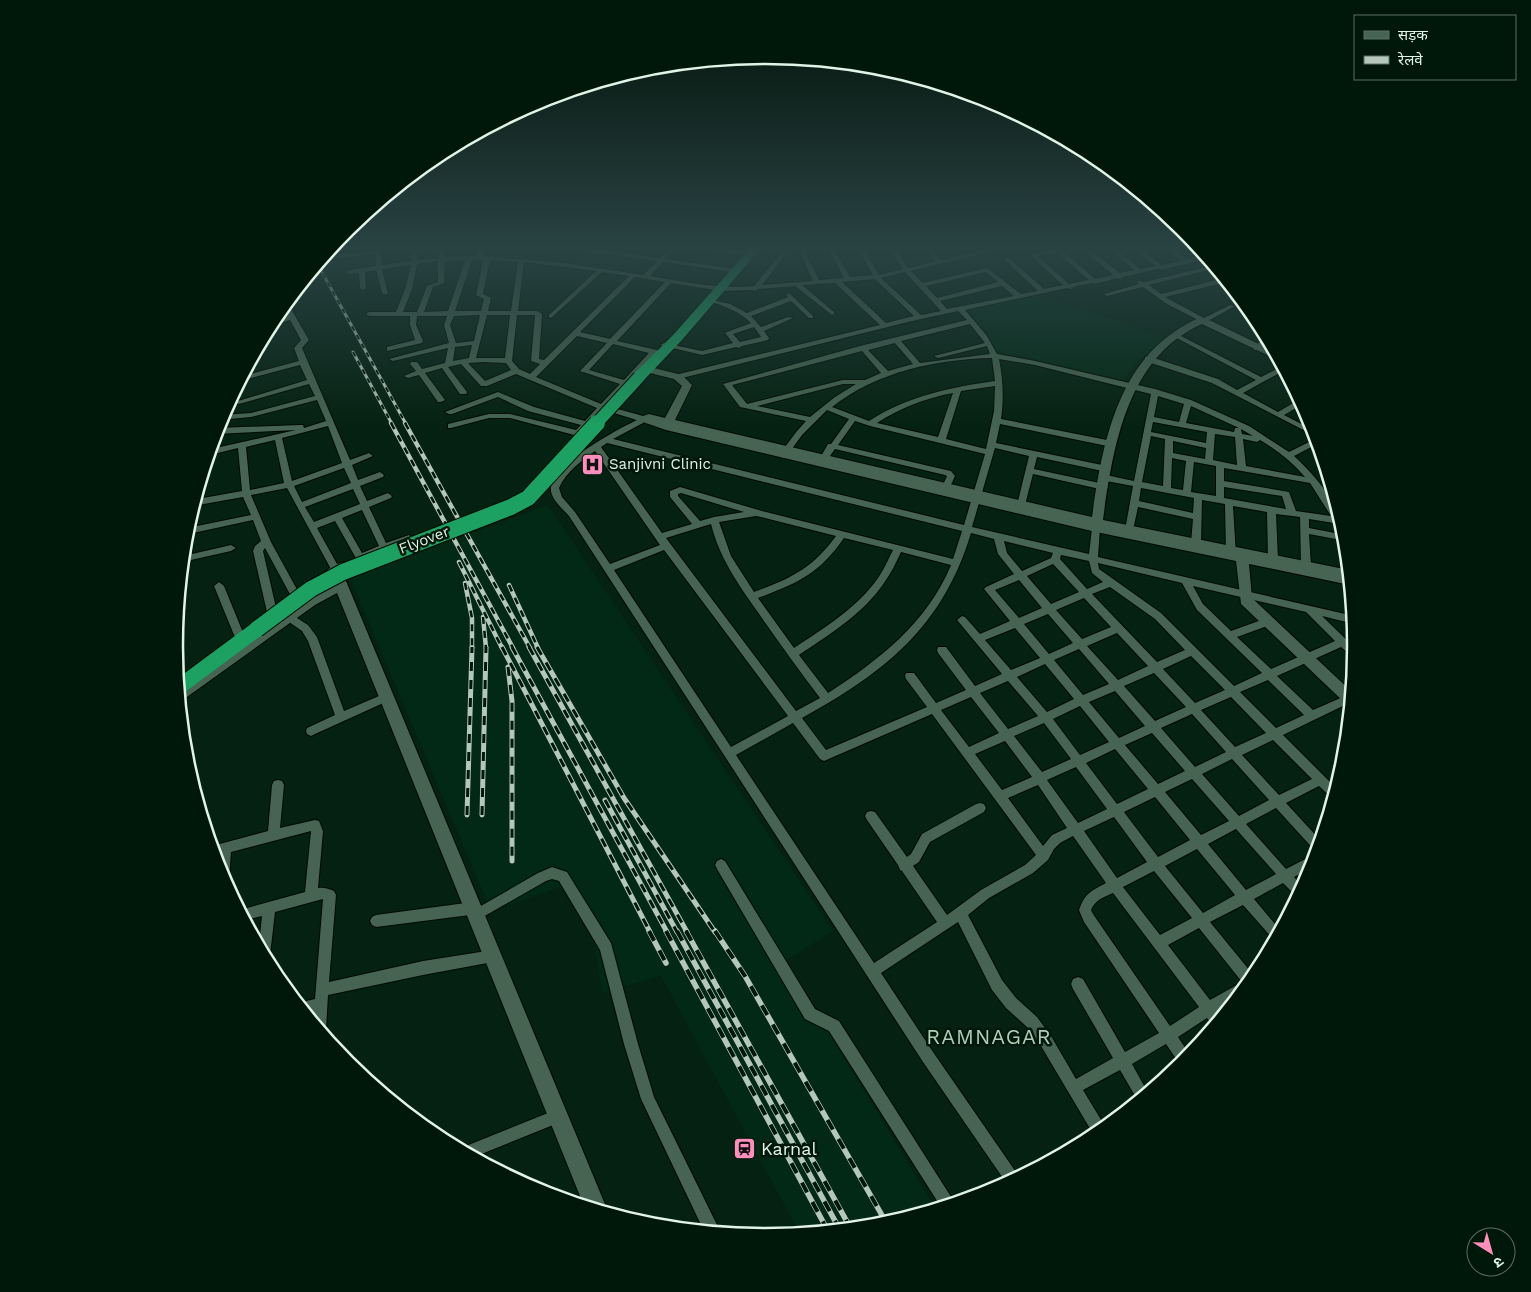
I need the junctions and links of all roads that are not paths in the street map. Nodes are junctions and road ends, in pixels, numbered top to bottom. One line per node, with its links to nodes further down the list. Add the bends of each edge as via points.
1 (401, 307): 26 (street)
2 (420, 307): 27 (street)
3 (452, 307): 28 (street)
4 (485, 307): 29 (street)
5 (515, 307): 24 (street)
6 (561, 307): 32 (street)
7 (601, 307): 42 (street)
8 (645, 307): 45 (street)
9 (701, 307): 54 (highway)
10 (703, 307): 54 (highway)
11 (735, 307): 31 (street)
12 (767, 307): 31 (street)
13 (801, 307): 34 (street)
14 (824, 307): 30 (street)
15 (865, 307): 40 (street)
16 (909, 307): 36 (street)
17 (942, 307): 23 (street)
18 (969, 307): 21 (street)
19 (1180, 307): 38 (street)
20 (1229, 307): 38 (street)
21 (960, 309): 23 (street); 39 (street)
22 (289, 312): 33 (street)
23 (946, 312): 36 (street)
24 (514, 313): 29 (street); 60 (street); 63 (street, via 539,314 535,361)
25 (369, 314): 26 (street)
26 (398, 314): 27 (street)
27 (417, 314): 28 (street); 53 (street, via 413,325 419,342)
28 (450, 314): 29 (street); 49 (street, via 447,325)
29 (482, 314): 46 (street)
30 (832, 314)
31 (747, 315): 41 (street)
32 (552, 316)
33 (292, 317): 37 (street); 61 (street, via 305,340 298,348)
34 (811, 317)
35 (790, 318): 41 (street)
36 (920, 318): 40 (street)
37 (283, 320)
38 (1203, 320): 43 (street); 52 (street)
39 (972, 321): 44 (street); 47 (street)
40 (885, 326): 75 (street)
41 (756, 327): 50 (street, via 764,339); 50 (street, via 729,333)
42 (575, 333): 45 (street); 63 (street)
43 (1171, 338): 58 (street); 76 (street, via 1210,353)
44 (896, 340): 51 (street); 66 (street)
45 (612, 341): 54 (street); 78 (street, via 584,371)
46 (475, 343): 49 (street); 59 (street)
47 (988, 344): 56 (street); 66 (street)
48 (1263, 344): 52 (street)
49 (453, 345): 57 (street); 65 (street)
50 (739, 346): 54 (street, via 702,353)
51 (863, 348): 71 (street); 91 (street, via 727,384 740,403)
52 (1257, 348): 55 (street)
53 (390, 349)
54 (662, 350): 70 (highway, Flyover); 78 (street)
55 (1269, 353)
56 (994, 356): 66 (street); 80 (street); 81 (street)
57 (393, 359)
58 (1148, 359): 81 (street); 85 (street, via 1205,377)
59 (472, 361): 60 (street); 62 (street)
60 (508, 361): 67 (street)
61 (302, 362): 72 (street); 77 (street)
62 (464, 362): 65 (street); 67 (street, via 485,384)
63 (544, 362): 74 (street)
64 (414, 364): 69 (street)
65 (446, 364): 69 (street); 84 (street)
66 (917, 364): 71 (street)
67 (516, 371): 74 (street)
68 (1279, 371): 76 (street)
69 (420, 372): 73 (street); 87 (street)
70 (643, 373): 75 (street); 235 (highway, Flyover, bridge, via 528,498 343,572 311,590)
71 (886, 374): 79 (street)
72 (250, 376)
73 (408, 376)
74 (531, 377): 92 (street)
75 (678, 378): 105 (street, via 684,381 687,389)
76 (1261, 380): 85 (street)
77 (311, 381): 86 (street); 88 (street)
78 (623, 382): 92 (street)
79 (864, 382): 91 (street, via 843,382); 93 (street)
80 (999, 383): 82 (street); 101 (street)
81 (1131, 385): 83 (street); 120 (street)
82 (958, 389): 104 (street, via 906,403); 117 (street)
83 (1155, 391): 89 (street); 99 (street)
84 (463, 392)
85 (1239, 392): 95 (street)
86 (319, 397): 96 (street, via 251,415); 102 (street)
87 (442, 400)
88 (239, 402)
89 (1188, 402): 106 (street); 107 (street)
90 (1295, 405): 95 (street)
91 (746, 406): 100 (street)
92 (601, 407): 97 (street); 103 (street)
93 (826, 407): 98 (street); 100 (street)
94 (449, 412): 103 (street, via 500,394 531,408)
95 (1280, 414): 110 (street)
96 (231, 417)
97 (640, 419): 105 (street); 119 (street)
98 (852, 419): 104 (street); 123 (street)
99 (1149, 419): 106 (street); 113 (street)
100 (810, 420): 127 (street)
101 (998, 421): 120 (street); 125 (street)
102 (330, 423): 109 (street); 135 (street)
103 (586, 424): 108 (street, via 576,434 524,418 496,416)
104 (870, 424): 117 (street)
105 (668, 425): 127 (street)
106 (1182, 425): 112 (street)
107 (1238, 425): 114 (street); 118 (street)
108 (451, 426)
109 (314, 428): 111 (street); 115 (street)
110 (1305, 429)
111 (225, 431)
112 (1211, 431): 114 (street); 124 (street)
113 (1146, 433): 116 (street); 144 (street)
114 (1238, 436): 118 (street); 137 (street)
115 (278, 437): 122 (street); 145 (street)
116 (1169, 438): 124 (street); 130 (street)
117 (941, 441): 125 (street)
118 (1266, 441): 131 (street)
119 (601, 443): 174 (street); 181 (street); 198 (street, via 559,479 555,490)
120 (1112, 444): 141 (street)
121 (1311, 444): 131 (street)
122 (242, 445): 126 (street); 150 (street)
123 (830, 446): 132 (street); 147 (street, via 948,473 951,476)
124 (1210, 446): 134 (street)
125 (990, 448): 128 (street); 154 (street)
126 (217, 450)
127 (785, 452): 132 (street); 154 (street)
128 (1034, 454): 138 (street); 141 (street)
129 (368, 456): 135 (street)
130 (1168, 456): 133 (street); 148 (street)
131 (1289, 456): 142 (street)
132 (824, 458): 147 (street)
133 (1190, 459): 134 (street); 151 (street)
134 (1209, 463): 136 (street)
135 (346, 465): 145 (street); 146 (street)
136 (1220, 465): 137 (street); 143 (street)
137 (1242, 469): 139 (street)
138 (1030, 471): 141 (street); 158 (street)
139 (1275, 475): 142 (street); 149 (street)
140 (380, 476): 146 (street)
141 (1106, 478): 144 (street); 172 (street)
142 (1314, 482): 162 (street)
143 (1220, 483): 149 (street); 155 (street)
144 (1136, 484): 148 (street); 157 (street)
145 (289, 485): 150 (street); 159 (street)
146 (354, 485): 159 (street); 160 (street)
147 (946, 487): 154 (street)
148 (1167, 490): 151 (street)
149 (1277, 492): 164 (street, via 1288,495)
150 (246, 493): 156 (street); 166 (street)
151 (1187, 494): 153 (street)
152 (388, 496): 160 (street)
153 (1198, 496): 155 (street); 168 (street)
154 (977, 497): 158 (street); 172 (street); 174 (street)
155 (1225, 501): 161 (street); 189 (street)
156 (201, 502)
157 (1133, 504): 168 (street); 176 (street)
158 (1021, 505): 172 (street)
159 (300, 506): 173 (street)
160 (364, 506): 167 (street); 187 (street)
161 (1271, 510): 164 (street); 194 (street)
162 (1332, 512)
163 (759, 513): 169 (street); 171 (street, via 680,490 673,493); 178 (street)
164 (1292, 513): 165 (street)
165 (1304, 515): 170 (street); 177 (street)
166 (255, 517): 175 (street); 183 (street)
167 (337, 517): 173 (street); 192 (street)
168 (1197, 517): 184 (street)
169 (714, 520): 171 (street); 209 (street, via 722,550)
170 (1334, 520)
171 (697, 524): 181 (street)
172 (1096, 525): 176 (street); 189 (street); 193 (street)
173 (313, 526): 197 (street)
174 (968, 529): 179 (street); 195 (street)
175 (195, 530)
176 (1129, 530): 184 (street)
177 (1304, 530): 180 (street); 196 (street)
178 (842, 534): 188 (street); 209 (street, via 828,556 804,575)
179 (998, 536): 190 (street); 200 (street, via 1000,550)
180 (1338, 536)
181 (660, 537): 185 (street)
182 (409, 538): 187 (street)
183 (266, 542): 208 (street); 212 (street, via 258,551)
184 (1196, 543): 189 (street)
185 (666, 546): 198 (street); 248 (street)
186 (231, 548): 191 (street)
187 (384, 548): 192 (street)
188 (899, 548): 195 (street); 227 (street, via 869,596)
189 (1236, 554): 194 (street); 202 (street); 207 (street)
190 (1056, 555): 193 (street); 200 (street); 206 (street)
191 (190, 557)
192 (360, 558): 197 (street)
193 (1092, 559): 201 (street); 203 (street, via 1095,571)
194 (1273, 559): 196 (street)
195 (956, 563): 242 (street, via 948,582 920,625 876,665)
196 (1306, 566): 199 (street)
197 (335, 569): 204 (street); 208 (street)
198 (607, 569): 256 (street)
199 (1343, 574)
200 (1021, 575): 210 (street); 217 (street, via 989,589)
201 (1184, 579): 207 (street); 220 (street, via 1197,603)
202 (1344, 579)
203 (1110, 584): 206 (street); 226 (street, via 1158,616)
204 (340, 585): 213 (street); 241 (street)
205 (219, 586): 219 (street)
206 (1086, 593): 210 (street); 218 (street)
207 (1244, 594): 211 (street); 216 (street)
208 (295, 595): 212 (street)
209 (752, 596): 227 (street)
210 (1049, 609): 217 (street); 223 (street)
211 (1309, 611): 214 (street); 222 (street)
212 (272, 612): 219 (street)
213 (289, 617): 238 (street); 249 (street, via 305,628 313,640)
214 (1347, 619)
215 (962, 620): 221 (street)
216 (1267, 622): 220 (street); 228 (street)
217 (1016, 623): 221 (street); 229 (street)
218 (1118, 628): 223 (street); 230 (street)
219 (239, 635): 231 (street)
220 (1230, 636): 232 (street)
221 (979, 639): 234 (street)
222 (1341, 642): 224 (street); 228 (street)
223 (1081, 646): 229 (street); 236 (street)
224 (1348, 648)
225 (942, 650): 239 (street)
226 (1192, 651): 230 (street); 237 (street)
227 (792, 655): 242 (street)
228 (1305, 658): 232 (street); 240 (street)
229 (1048, 659): 234 (street); 243 (street)
230 (1155, 668): 236 (street); 245 (street)
231 (184, 674)
232 (1269, 674): 237 (street); 247 (street)
233 (910, 676): 246 (street)
234 (1011, 676): 239 (street); 250 (street)
235 (184, 683)
236 (1116, 685): 243 (street); 251 (street)
237 (1232, 690): 245 (street); 253 (street)
238 (185, 692)
239 (974, 693): 246 (street); 254 (street)
240 (1346, 694)
241 (386, 697): 249 (street); 288 (street)
242 (826, 698): 248 (street)
243 (1081, 701): 250 (street); 255 (street)
244 (1345, 702): 247 (street)
245 (1193, 708): 251 (street); 258 (street)
246 (934, 709): 248 (street, via 828,756 821,754); 257 (street)
247 (1312, 716): 253 (street)
248 (792, 717): 256 (street)
249 (341, 718): 252 (street)
250 (1046, 718): 254 (street); 259 (street)
251 (1153, 727): 255 (street); 260 (street)
252 (311, 731)
253 (1276, 733): 258 (street); 262 (street)
254 (1007, 735): 257 (street); 261 (street)
255 (1117, 743): 259 (street); 265 (street)
256 (730, 753): 298 (street)
257 (966, 753): 266 (street)
258 (1233, 753): 260 (street); 267 (street)
259 (1078, 761): 261 (street); 269 (street)
260 (1194, 772): 265 (street); 271 (street)
261 (1040, 779): 266 (street); 272 (street)
262 (1320, 780): 264 (street); 267 (street)
263 (278, 785): 273 (street)
264 (1330, 790)
265 (1155, 791): 269 (street); 274 (street)
266 (1000, 797): 277 (street)
267 (1276, 802): 271 (street); 275 (street)
268 (980, 808): 280 (street, via 926,838 920,844 918,854)
269 (1116, 809): 272 (street); 278 (street)
270 (871, 816): 280 (street)
271 (1238, 822): 274 (street); 282 (street)
272 (1076, 830): 277 (street, via 1056,839); 283 (street)
273 (274, 834): 276 (street); 285 (street, via 315,826)
274 (1198, 842): 278 (street); 286 (street)
275 (1313, 842)
276 (220, 849)
277 (1044, 856): 290 (street, via 1024,873)
278 (1156, 864): 283 (street); 291 (street)
279 (721, 865): 316 (street, via 810,1014 834,1026)
280 (904, 866): 293 (street)
281 (1304, 866): 282 (street)
282 (1285, 876): 284 (street); 286 (street)
283 (1115, 886): 295 (street); 307 (street, via 1094,896 1085,910)
284 (1295, 887)
285 (311, 896): 287 (street); 302 (street, via 327,893 332,900)
286 (1244, 897): 291 (street); 294 (street)
287 (269, 908): 289 (street); 296 (street)
288 (474, 911): 292 (street); 297 (street); 318 (street, via 552,873 563,876 606,948 648,1099)
289 (248, 913)
290 (960, 913): 293 (street); 310 (street, via 1000,990 1039,1031)
291 (1201, 920): 295 (street); 299 (street)
292 (376, 921)
293 (946, 924): 298 (street)
294 (1273, 931)
295 (1158, 943): 304 (street)
296 (265, 944)
297 (493, 956): 302 (street, via 415,970); 312 (street)
298 (874, 970): 315 (street, via 928,1057)
299 (1245, 976)
300 (1078, 984): 309 (street)
301 (1230, 996): 304 (street)
302 (321, 997): 303 (street); 306 (street)
303 (308, 1005)
304 (1208, 1009): 305 (street); 307 (street)
305 (1214, 1017)
306 (320, 1019)
307 (1168, 1036): 308 (street); 309 (street)
308 (1181, 1054)
309 (1122, 1062): 310 (street); 311 (street)
310 (1075, 1087): 313 (street)
311 (1140, 1092)
312 (558, 1116): 314 (street); 317 (street)
313 (1096, 1125)
314 (474, 1150)
315 (1009, 1174)
316 (945, 1200)
317 (593, 1201)
318 (707, 1225)

